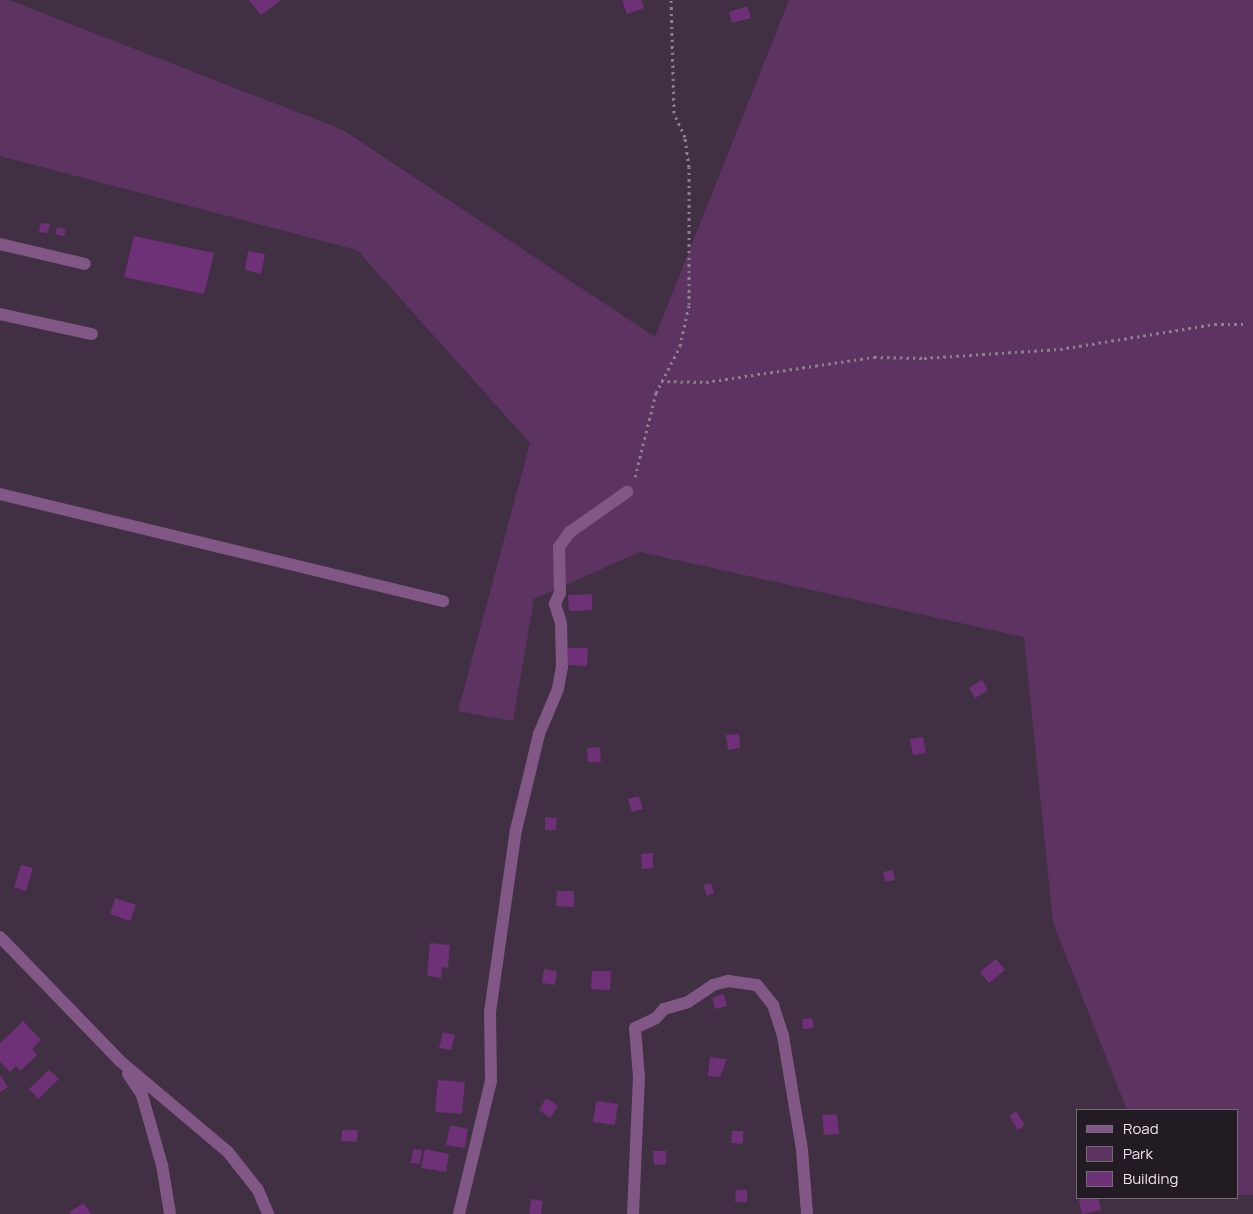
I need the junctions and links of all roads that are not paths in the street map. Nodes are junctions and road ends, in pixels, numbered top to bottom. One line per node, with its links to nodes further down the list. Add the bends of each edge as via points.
1 (0, 244): 2 (street)
2 (85, 264)
3 (0, 314): 4 (street)
4 (92, 334)
5 (626, 492): 12 (street, via 570,532 559,547 560,593 556,604 561,623 562,668 558,689 539,734 516,830 490,1012 491,1081)
6 (0, 494): 7 (street)
7 (443, 600)
8 (0, 937): 9 (street)
9 (120, 1061): 10 (street, via 142,1095 162,1165); 11 (street, via 228,1152 258,1190)
10 (170, 1214)
11 (268, 1214)
12 (459, 1214)
13 (633, 1214): 14 (street, via 639,1077 635,1028 656,1018 664,1010 688,1002 714,985 728,981 758,985 773,1005 783,1036 802,1150)
14 (806, 1214)

